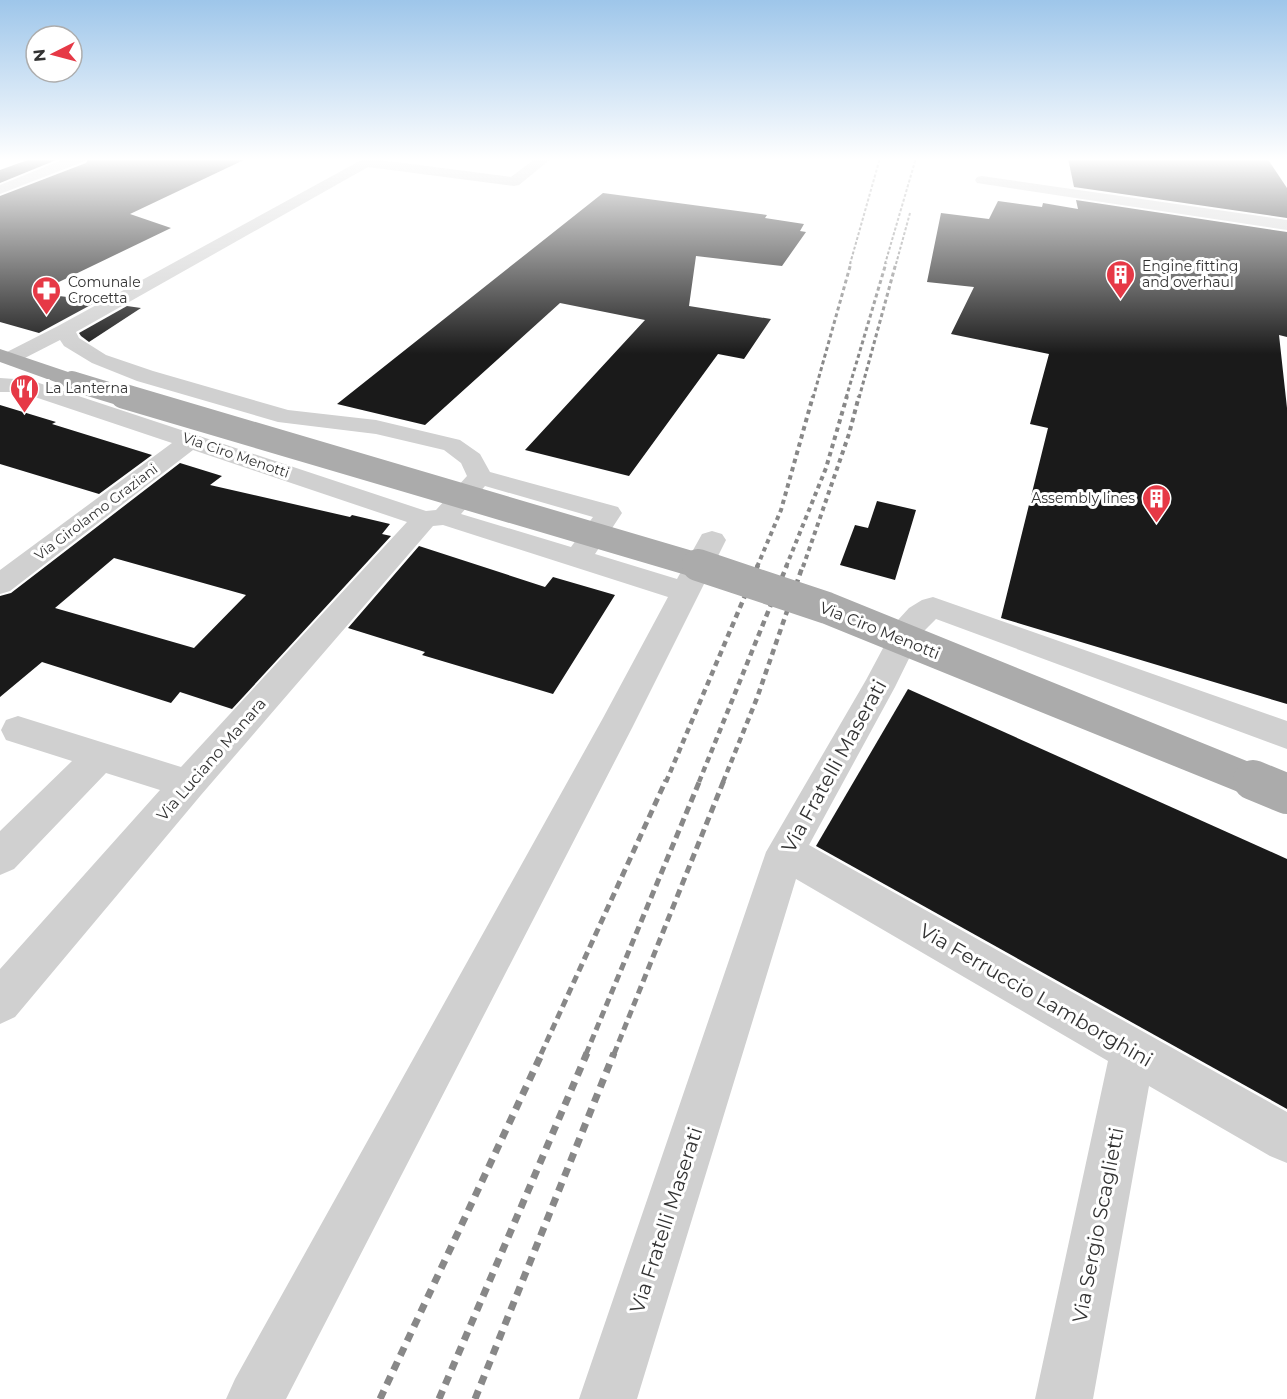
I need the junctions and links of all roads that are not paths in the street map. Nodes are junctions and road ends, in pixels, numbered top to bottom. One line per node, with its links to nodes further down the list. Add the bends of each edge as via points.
1 (257, 223): 2 (street)
2 (65, 330): 3 (street); 6 (street, via 71,342 99,359 145,376 286,417 376,427 452,445 471,459)
3 (3, 362): 16 (main road, Via Ciro Menotti, bridge, via 727,574 827,608)
4 (0, 385): 5 (street, Via Ciro Menotti, via 22,385)
5 (192, 440): 7 (street, Via Ciro Menotti); 10 (street, Via Girolamo Graziani)
6 (480, 477): 7 (street); 9 (street, via 609,513)
7 (434, 518): 9 (street, Via Ciro Menotti); 15 (street, Via Luciano Manara)
8 (712, 540): 11 (street)
9 (578, 558): 11 (street, Via Ciro Menotti)
10 (0, 584)
11 (685, 592): 22 (street)
12 (18, 729): 14 (street)
13 (1287, 735): 17 (street, Via Fratelli Maserati, via 933,607 909,628)
14 (100, 756): 15 (street); 18 (street)
15 (188, 784): 19 (street, Via Luciano Manara)
16 (1287, 794)
17 (785, 852): 20 (street, Via Ferruccio Lamborghini); 23 (street, Via Fratelli Maserati)
18 (0, 857)
19 (0, 1002)
20 (1133, 1050): 21 (street, Via Ferruccio Lamborghini); 24 (street, Via Sergio Scaglietti)
21 (1287, 1139)
22 (255, 1399)
23 (608, 1399)
24 (1064, 1399)

